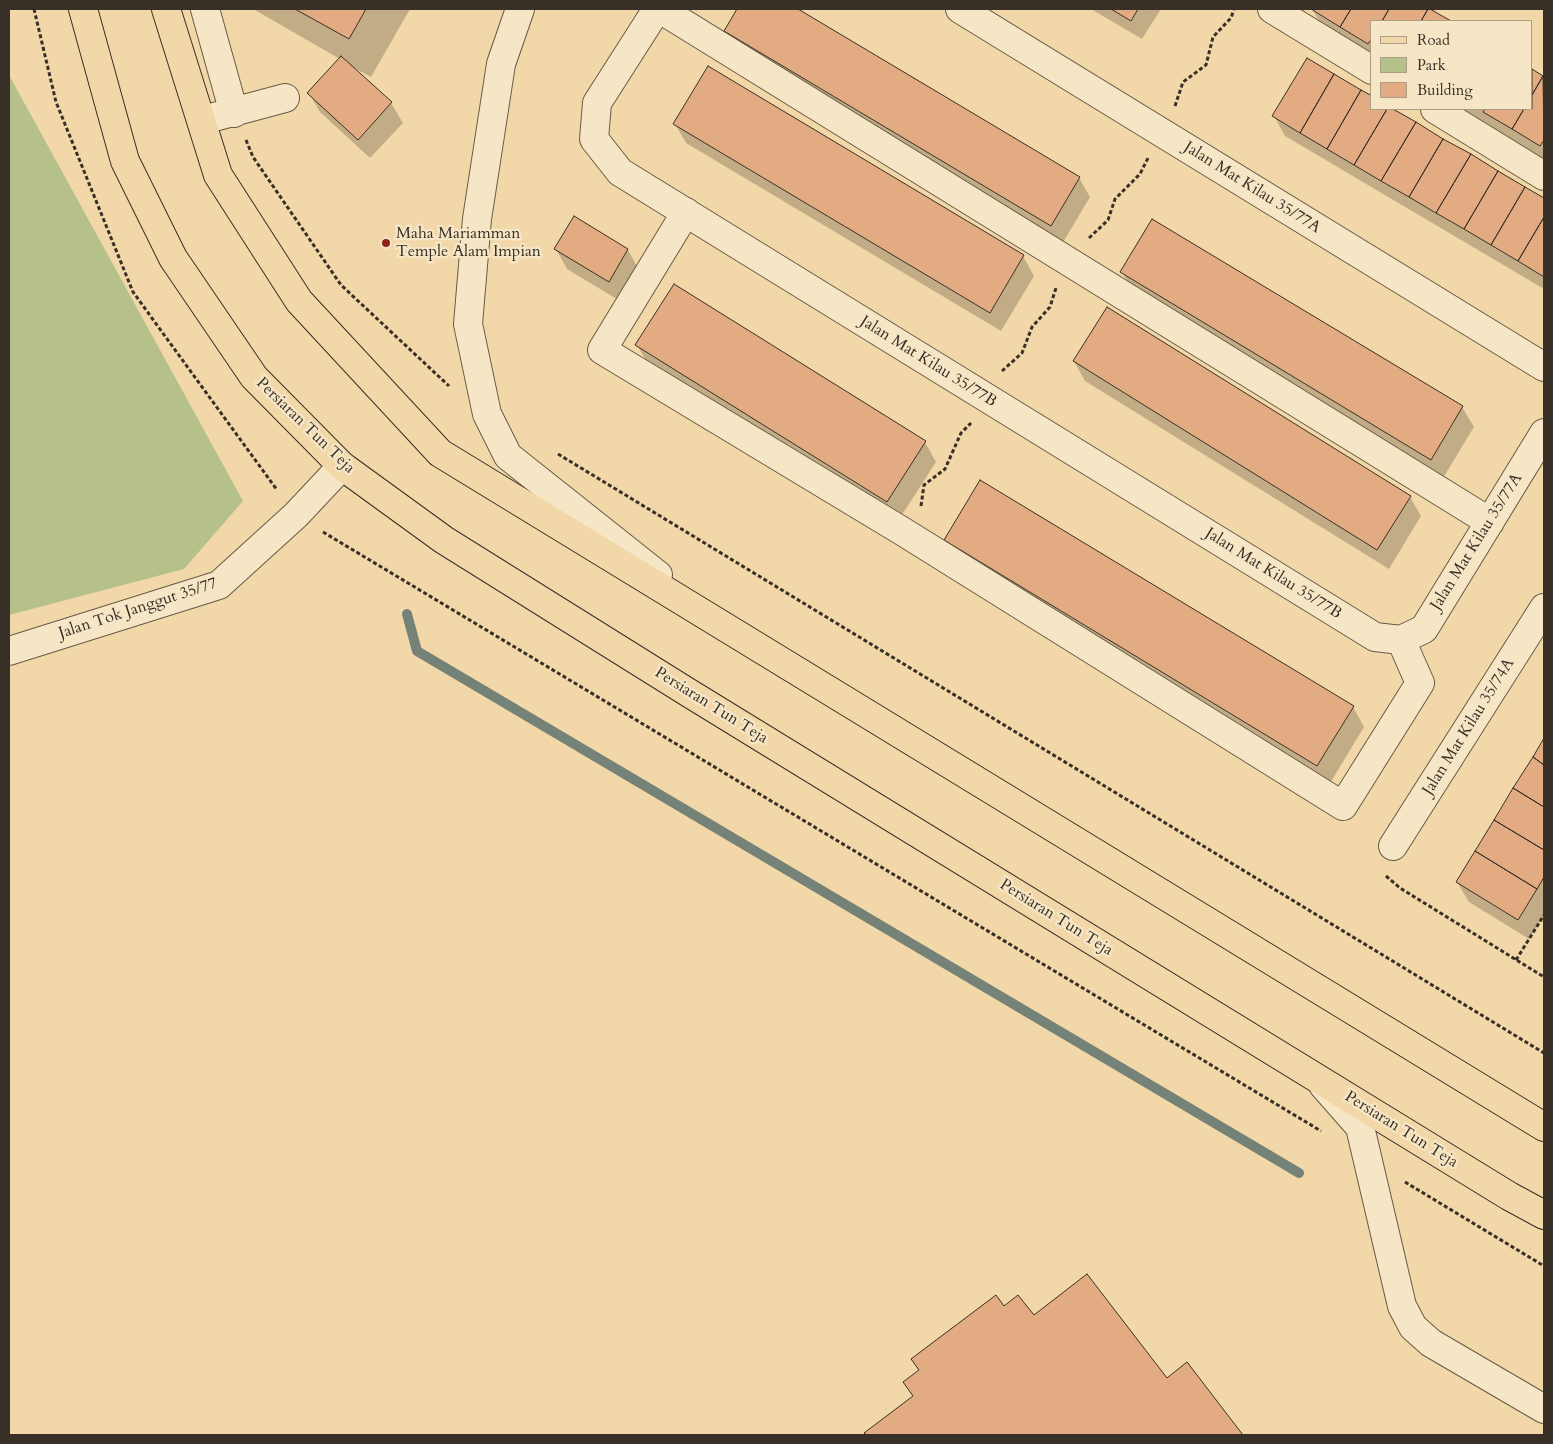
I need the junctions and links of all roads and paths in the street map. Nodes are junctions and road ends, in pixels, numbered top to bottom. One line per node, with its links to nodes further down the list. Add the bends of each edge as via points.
1 (34, 9): 21 (path, via 56,102 133,292)
2 (83, 9): 20 (main road, Persiaran Tun Teja, via 125,161 173,258 254,377)
3 (166, 9): 13 (main road)
4 (205, 9): 12 (street)
5 (520, 9): 25 (street, via 501,64 476,219 468,324 488,414 508,456)
6 (658, 9): 15 (street, Jalan Mat Kilau 35/77B, via 597,103 594,139 620,172); 22 (street)
7 (960, 9): 16 (street, Jalan Mat Kilau 35/77A)
8 (1272, 9): 9 (street)
9 (1370, 69)
10 (285, 98): 12 (street)
11 (1436, 110): 14 (street)
12 (234, 113): 13 (street); 17 (path, via 253,157 340,285)
13 (203, 120): 25 (main road, via 218,175 299,301 440,453)
14 (1544, 176)
15 (686, 212): 26 (street, Jalan Mat Kilau 35/77B, via 1374,637); 26 (street, via 602,350 894,526 1343,806 1420,683)
16 (1544, 367)
17 (450, 387)
18 (1544, 433): 22 (street, Jalan Mat Kilau 35/77A)
19 (554, 451): 32 (path)
20 (342, 466): 27 (street, Jalan Tok Janggut 35/77, via 296,515 219,585); 33 (main road, Persiaran Tun Teja, via 444,540)
21 (278, 491)
22 (1490, 522): 26 (street, Jalan Mat Kilau 35/77A, via 1424,629)
23 (324, 532): 35 (path)
24 (1544, 608): 28 (street, Jalan Mat Kilau 35/74A)
25 (712, 618): 34 (main road)
26 (1401, 640)
27 (9, 651)
28 (1394, 846): 30 (path, via 1385,860 1385,876)
29 (1544, 914): 30 (path)
30 (1516, 960): 31 (path)
31 (1544, 977)
32 (1544, 1053)
33 (1315, 1077): 36 (street, via 1360,1127); 37 (main road, Persiaran Tun Teja)
34 (1544, 1127)
35 (1324, 1134)
36 (1367, 1159): 38 (path); 39 (street, via 1402,1306 1413,1327 1431,1343)
37 (1544, 1215)
38 (1544, 1266)
39 (1544, 1409)

